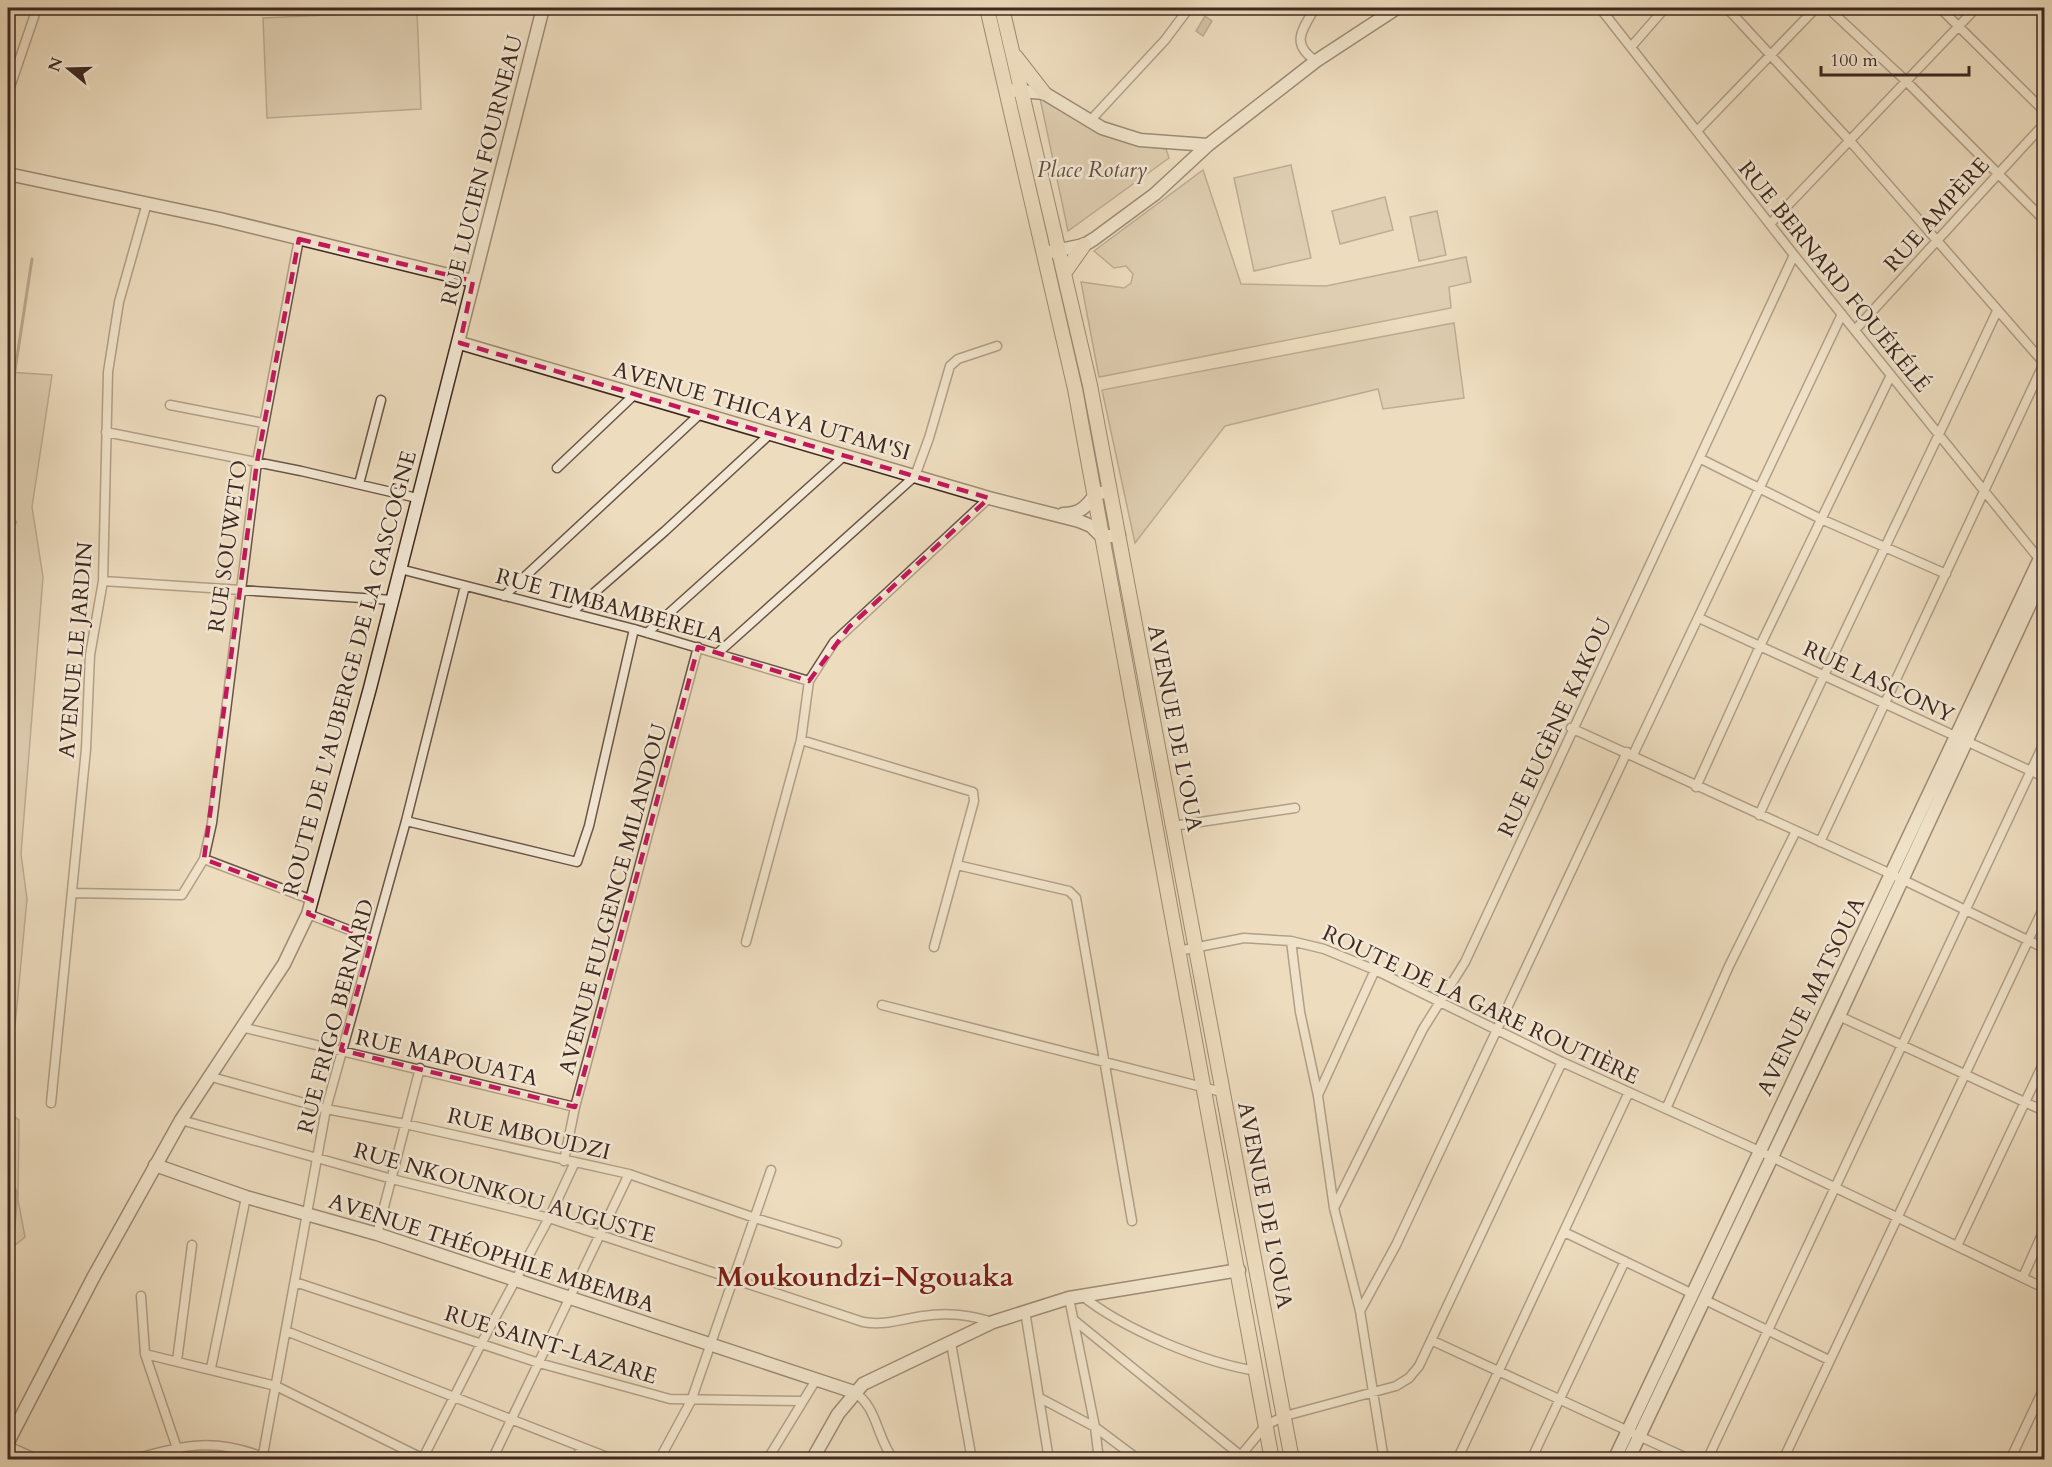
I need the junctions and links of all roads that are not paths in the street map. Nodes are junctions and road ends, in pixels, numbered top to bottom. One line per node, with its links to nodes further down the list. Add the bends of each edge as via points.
1 (37, 8): 22 (street)
2 (543, 8): 42 (street, RUE LUCIEN FOURNEAU)
3 (987, 8): 21 (main road, AVENUE DE L'OUA)
4 (1002, 8): 17 (main road, AVENUE DE L'OUA)
5 (1189, 8): 25 (street, via 1165,40)
6 (1314, 8): 19 (street, via 1303,28 1300,45 1303,53)
7 (1397, 8): 19 (street)
8 (1600, 8): 16 (street, RUE BERNARD FOUÉKÉLÉ)
9 (1665, 8): 16 (street)
10 (1727, 8): 18 (street)
11 (1816, 8): 18 (street)
12 (1828, 8): 20 (street)
13 (1940, 8): 15 (street)
14 (1976, 8): 15 (street)
15 (1960, 26): 20 (street); 24 (street)
16 (1631, 47): 27 (street, RUE BERNARD FOUÉKÉLÉ)
17 (1012, 50): 21 (main road, AVENUE DE L'OUA); 23 (main road)
18 (1771, 56): 27 (street); 28 (street)
19 (1316, 61): 29 (street)
20 (1905, 80): 28 (street); 30 (street)
21 (1014, 90): 23 (street); 38 (main road, AVENUE DE L'OUA); 39 (main road, AVENUE DE L'OUA)
22 (8, 93)
23 (1044, 93): 25 (street)
24 (2044, 111)
25 (1089, 122): 29 (street, via 1140,140)
26 (2044, 124): 30 (street, RUE AMPÈRE)
27 (1697, 131): 34 (street, RUE BERNARD FOUÉKÉLÉ)
28 (1850, 141): 34 (street); 36 (street)
29 (1208, 145): 37 (street, via 1155,194)
30 (1998, 172): 33 (street); 36 (street, RUE AMPÈRE)
31 (8, 174): 32 (street)
32 (147, 203): 35 (street); 55 (street, AVENUE LE JARDIN, via 114,333)
33 (2044, 220)
34 (1770, 224): 40 (street, RUE BERNARD FOUÉKÉLÉ)
35 (299, 238): 42 (street); 54 (street, RUE SOUWETO)
36 (1935, 239): 43 (street); 45 (street, RUE AMPÈRE)
37 (1084, 245): 38 (street); 41 (main road)
38 (1060, 250): 39 (street); 41 (main road, AVENUE DE L'OUA)
39 (1045, 254): 67 (main road, AVENUE DE L'OUA)
40 (1794, 255): 44 (street, RUE BERNARD FOUÉKÉLÉ); 59 (street, RUE EUGÈNE KAKOU)
41 (1065, 272): 66 (main road, AVENUE DE L'OUA)
42 (473, 281): 46 (street, RUE LUCIEN FOURNEAU)
43 (1997, 311): 48 (street); 57 (street)
44 (1842, 314): 45 (street, RUE BERNARD FOUÉKÉLÉ); 64 (street)
45 (1855, 330): 49 (street, RUE BERNARD FOUÉKÉLÉ)
46 (460, 343): 50 (street, AVENUE THICAYA UTAM'SI); 68 (street, ROUTE DE L'AUBERGE DE LA GASCOGNE)
47 (997, 346): 62 (street, via 958,359 950,366)
48 (2044, 363): 65 (street)
49 (1891, 375): 57 (street, RUE BERNARD FOUÉKÉLÉ); 71 (street)
50 (634, 394): 53 (street, AVENUE THICAYA UTAM'SI); 61 (street)
51 (381, 400): 63 (street)
52 (170, 405): 54 (street)
53 (700, 414): 56 (street, AVENUE THICAYA UTAM'SI); 82 (street)
54 (263, 423): 60 (street, RUE SOUWETO)
55 (106, 432): 60 (street); 79 (street, AVENUE LE JARDIN)
56 (770, 434): 58 (street, AVENUE THICAYA UTAM'SI); 84 (street)
57 (1940, 435): 65 (street, RUE BERNARD FOUÉKÉLÉ); 74 (street)
58 (845, 455): 62 (street, AVENUE THICAYA UTAM'SI); 87 (street)
59 (1701, 459): 64 (street); 94 (street, RUE EUGÈNE KAKOU)
60 (256, 462): 63 (street); 81 (street, RUE SOUWETO)
61 (557, 468)
62 (915, 476): 69 (street, AVENUE THICAYA UTAM'SI); 90 (street)
63 (359, 484): 68 (street)
64 (1760, 488): 71 (street); 85 (street)
65 (1984, 490): 75 (street, RUE BERNARD FOUÉKÉLÉ); 77 (street)
66 (1110, 491): 67 (street); 72 (main road, AVENUE DE L'OUA)
67 (1096, 494): 70 (street, AVENUE THICAYA UTAM'SI, via 1087,507 1075,514); 73 (main road, AVENUE DE L'OUA)
68 (417, 498): 76 (street, ROUTE DE L'AUBERGE DE LA GASCOGNE)
69 (989, 498): 70 (street, AVENUE THICAYA UTAM'SI); 92 (street, via 834,642)
70 (1053, 514): 73 (street, AVENUE THICAYA UTAM'SI, via 1085,524)
71 (1821, 519): 74 (street); 88 (street)
72 (1119, 535): 73 (street); 105 (main road, AVENUE DE L'OUA)
73 (1102, 537): 123 (main road, AVENUE DE L'OUA)
74 (1883, 547): 77 (street); 91 (street)
75 (2043, 558): 95 (street, AVENUE MATSOUA)
76 (400, 569): 80 (street, RUE TIMBAMBERELA); 83 (street, ROUTE DE L'AUBERGE DE LA GASCOGNE)
77 (1946, 574): 93 (street)
78 (2044, 574): 95 (street, AVENUE MATSOUA)
79 (103, 581): 81 (street); 111 (street, AVENUE LE JARDIN, via 90,655)
80 (465, 586): 82 (street, RUE TIMBAMBERELA); 104 (street, RUE FRIGO BERNARD)
81 (239, 592): 83 (street); 108 (street, RUE SOUWETO, via 212,823)
82 (504, 596): 84 (street, RUE TIMBAMBERELA)
83 (393, 600): 112 (street, ROUTE DE L'AUBERGE DE LA GASCOGNE)
84 (571, 613): 86 (street, RUE TIMBAMBERELA)
85 (1699, 618): 88 (street, RUE LASCONY); 98 (street)
86 (634, 629): 87 (street, RUE TIMBAMBERELA); 104 (street, via 589,826 577,862)
87 (647, 633): 89 (street, RUE TIMBAMBERELA)
88 (1760, 646): 91 (street, RUE LASCONY); 101 (street)
89 (698, 647): 90 (street, RUE TIMBAMBERELA); 144 (street, AVENUE FULGENCE MILANDOU)
90 (719, 652): 92 (street, RUE TIMBAMBERELA)
91 (1823, 675): 93 (street, RUE LASCONY); 103 (street)
92 (809, 681): 96 (street)
93 (1885, 705): 95 (street, RUE LASCONY); 107 (street)
94 (1571, 729): 98 (street); 125 (street, RUE EUGÈNE KAKOU, via 1465,962)
95 (1961, 739): 99 (street, RUE LASCONY); 110 (street, AVENUE MATSOUA)
96 (801, 740): 109 (street, via 973,792); 119 (street)
97 (2044, 743): 99 (street)
98 (1630, 753): 101 (street); 129 (street)
99 (2031, 771): 100 (street, RUE LASCONY); 114 (street)
100 (2044, 777)
101 (1696, 787): 103 (street)
102 (1295, 808): 105 (street)
103 (1759, 815): 106 (street)
104 (406, 821): 116 (street, RUE FRIGO BERNARD)
105 (1173, 826): 120 (main road, AVENUE DE L'OUA)
106 (1796, 831): 107 (street); 146 (street, via 1729,966)
107 (1820, 842): 110 (street)
108 (204, 860): 111 (street, RUE SOUWETO, via 182,895); 112 (street)
109 (957, 865): 121 (street); 132 (street, via 1075,895)
110 (1897, 877): 114 (street); 127 (street, AVENUE MATSOUA); 150 (street, AVENUE MATSOUA)
111 (73, 893): 143 (street, AVENUE LE JARDIN)
112 (312, 900): 115 (street, ROUTE DE L'AUBERGE DE LA GASCOGNE)
113 (2044, 907): 118 (street)
114 (1965, 909): 118 (street); 130 (street)
115 (308, 914): 116 (street); 128 (street, ROUTE DE L'AUBERGE DE LA GASCOGNE, via 284,964)
116 (372, 939): 131 (street, RUE FRIGO BERNARD)
117 (1291, 941): 120 (street, ROUTE DE LA GARE ROUTIÈRE, via 1244,938); 124 (street, ROUTE DE LA GARE ROUTIÈRE); 141 (street, via 1300,1012)
118 (2029, 941): 122 (street); 137 (street)
119 (746, 942)
120 (1195, 946): 123 (street, ROUTE DE LA GARE ROUTIÈRE); 139 (main road, AVENUE DE L'OUA)
121 (934, 948)
122 (2044, 948)
123 (1178, 951): 138 (main road, AVENUE DE L'OUA)
124 (1375, 970): 125 (street, ROUTE DE LA GARE ROUTIÈRE); 141 (street)
125 (1437, 1002): 129 (street, ROUTE DE LA GARE ROUTIÈRE); 161 (street, RUE EUGÈNE KAKOU)
126 (882, 1005): 132 (street)
127 (1839, 1016): 130 (street); 151 (street, AVENUE MATSOUA)
128 (241, 1028): 131 (street, RUE MAPOUATA); 136 (street, ROUTE DE L'AUBERGE DE LA GASCOGNE)
129 (1496, 1030): 133 (street, ROUTE DE LA GARE ROUTIÈRE); 186 (street, via 1396,1245)
130 (1901, 1047): 137 (street); 159 (street)
131 (340, 1050): 135 (street, RUE MAPOUATA); 145 (street, RUE FRIGO BERNARD)
132 (1104, 1061): 138 (street); 166 (street)
133 (1562, 1062): 140 (street, ROUTE DE LA GARE ROUTIÈRE); 191 (street)
134 (2044, 1062): 142 (street)
135 (420, 1068): 144 (street, RUE MAPOUATA); 149 (street)
136 (208, 1076): 145 (street, RUE MBOUDZI); 148 (street, ROUTE DE L'AUBERGE DE LA GASCOGNE)
137 (1966, 1076): 142 (street); 165 (street)
138 (1204, 1087): 139 (street); 175 (main road, AVENUE DE L'OUA)
139 (1222, 1092): 212 (main road, AVENUE DE L'OUA)
140 (1629, 1092): 146 (street, ROUTE DE LA GARE ROUTIÈRE); 168 (street)
141 (1318, 1096): 161 (street)
142 (2025, 1102): 147 (street); 173 (street)
143 (51, 1103)
144 (575, 1107): 153 (street, AVENUE FULGENCE MILANDOU)
145 (326, 1109): 149 (street, RUE MBOUDZI); 152 (street, RUE FRIGO BERNARD)
146 (1666, 1109): 150 (street, ROUTE DE LA GARE ROUTIÈRE)
147 (2044, 1111)
148 (180, 1120): 152 (street, RUE NKOUNKOU AUGUSTE); 155 (street, ROUTE DE L'AUBERGE DE LA GASCOGNE)
149 (405, 1124): 153 (street, RUE MBOUDZI); 158 (street)
150 (1759, 1151): 151 (street, ROUTE DE LA GARE ROUTIÈRE); 183 (street, AVENUE MATSOUA)
151 (1771, 1157): 159 (street); 183 (street, AVENUE MATSOUA)
152 (317, 1158): 158 (street, RUE NKOUNKOU AUGUSTE); 162 (street, RUE FRIGO BERNARD)
153 (564, 1161): 154 (street, RUE MBOUDZI)
154 (575, 1162): 157 (street, RUE MBOUDZI); 163 (street)
155 (155, 1165): 160 (street, AVENUE THÉOPHILE MBEMBA); 217 (street, ROUTE DE L'AUBERGE DE LA GASCOGNE)
156 (771, 1170): 164 (street)
157 (629, 1174): 164 (street, RUE MBOUDZI); 170 (street)
158 (392, 1179): 163 (street, RUE NKOUNKOU AUGUSTE); 169 (street)
159 (1834, 1188): 165 (street); 189 (street)
160 (246, 1197): 162 (street, AVENUE THÉOPHILE MBEMBA); 199 (street)
161 (1334, 1208): 186 (street)
162 (307, 1215): 169 (street, AVENUE THÉOPHILE MBEMBA); 179 (street, RUE FRIGO BERNARD)
163 (549, 1218): 170 (street, RUE NKOUNKOU AUGUSTE); 178 (street)
164 (755, 1218): 171 (street, RUE MBOUDZI); 177 (street)
165 (1898, 1218): 173 (street); 196 (street)
166 (1132, 1221)
167 (2044, 1230): 176 (street)
168 (1564, 1232): 174 (street); 201 (street)
169 (377, 1234): 178 (street, AVENUE THÉOPHILE MBEMBA)
170 (602, 1236): 177 (street, RUE NKOUNKOU AUGUSTE); 184 (street)
171 (837, 1243)
172 (192, 1245): 197 (street)
173 (1957, 1246): 176 (street)
174 (1625, 1261): 183 (street); 209 (street)
175 (1239, 1270): 182 (street); 200 (main road, AVENUE DE L'OUA)
176 (2023, 1277): 180 (street)
177 (735, 1278): 188 (street, RUE NKOUNKOU AUGUSTE, via 876,1325 962,1313); 194 (street)
178 (514, 1281): 184 (street, AVENUE THÉOPHILE MBEMBA); 192 (street)
179 (295, 1282): 190 (street, RUE FRIGO BERNARD); 192 (street, RUE SAINT-LAZARE)
180 (2044, 1288)
181 (141, 1296): 195 (street)
182 (1075, 1296): 185 (street); 187 (street); 200 (street, via 1197,1356)
183 (1699, 1297): 189 (street); 216 (street, AVENUE MATSOUA)
184 (571, 1299): 194 (street, AVENUE THÉOPHILE MBEMBA); 198 (street)
185 (1025, 1311): 188 (street); 208 (street)
186 (1360, 1311): 206 (street)
187 (1074, 1320): 215 (street); 220 (street)
188 (993, 1322): 193 (street)
189 (1767, 1330): 196 (street); 245 (street)
190 (286, 1331): 203 (street, RUE FRIGO BERNARD); 207 (street)
191 (1433, 1341): 201 (street); 206 (street, via 1409,1378)
192 (482, 1342): 198 (street, RUE SAINT-LAZARE); 207 (street)
193 (951, 1343): 205 (street, via 875,1376); 233 (street)
194 (712, 1345): 202 (street, AVENUE THÉOPHILE MBEMBA); 210 (street)
195 (145, 1354): 197 (street); 218 (street)
196 (1829, 1360): 246 (street)
197 (177, 1361): 199 (street)
198 (539, 1363): 210 (street, RUE SAINT-LAZARE, via 670,1399); 213 (street)
199 (211, 1368): 203 (street)
200 (1257, 1371): 214 (main road, AVENUE DE L'OUA)
201 (1500, 1372): 209 (street); 240 (street)
202 (816, 1380): 205 (street, AVENUE THÉOPHILE MBEMBA); 211 (street)
203 (276, 1386): 221 (street, RUE FRIGO BERNARD); 223 (street)
204 (2044, 1388): 247 (street)
205 (854, 1392): 222 (street, via 869,1408); 232 (street)
206 (1372, 1393): 212 (street); 239 (street)
207 (453, 1397): 213 (street); 223 (street)
208 (1040, 1398): 215 (street); 234 (street)
209 (1560, 1400): 216 (street); 241 (street)
210 (691, 1401): 211 (street, RUE SAINT-LAZARE); 230 (street)
211 (803, 1401): 231 (street)
212 (1285, 1416): 214 (street); 238 (main road, AVENUE DE L'OUA)
213 (513, 1420): 219 (street); 227 (street)
214 (1266, 1425): 220 (street); 237 (main road, AVENUE DE L'OUA)
215 (1095, 1427): 235 (street); 236 (street)
216 (1634, 1432): 242 (street, AVENUE MATSOUA); 243 (street, AVENUE MATSOUA); 244 (street)
217 (8, 1444): 224 (street)
218 (177, 1446): 221 (street, via 212,1444); 225 (street); 226 (street)
219 (582, 1447): 228 (street); 229 (street)
220 (1239, 1457)
221 (265, 1458)
222 (891, 1458)
223 (422, 1459)
224 (39, 1460)
225 (132, 1460)
226 (181, 1460)
227 (492, 1460)
228 (575, 1460)
229 (615, 1460)
230 (659, 1460)
231 (767, 1460)
232 (812, 1460)
233 (972, 1460)
234 (1049, 1460)
235 (1099, 1460)
236 (1139, 1460)
237 (1272, 1460)
238 (1292, 1460)
239 (1384, 1460)
240 (1457, 1460)
241 (1531, 1460)
242 (1614, 1460)
243 (1628, 1460)
244 (1691, 1460)
245 (1707, 1460)
246 (1783, 1460)
247 (2010, 1460)

